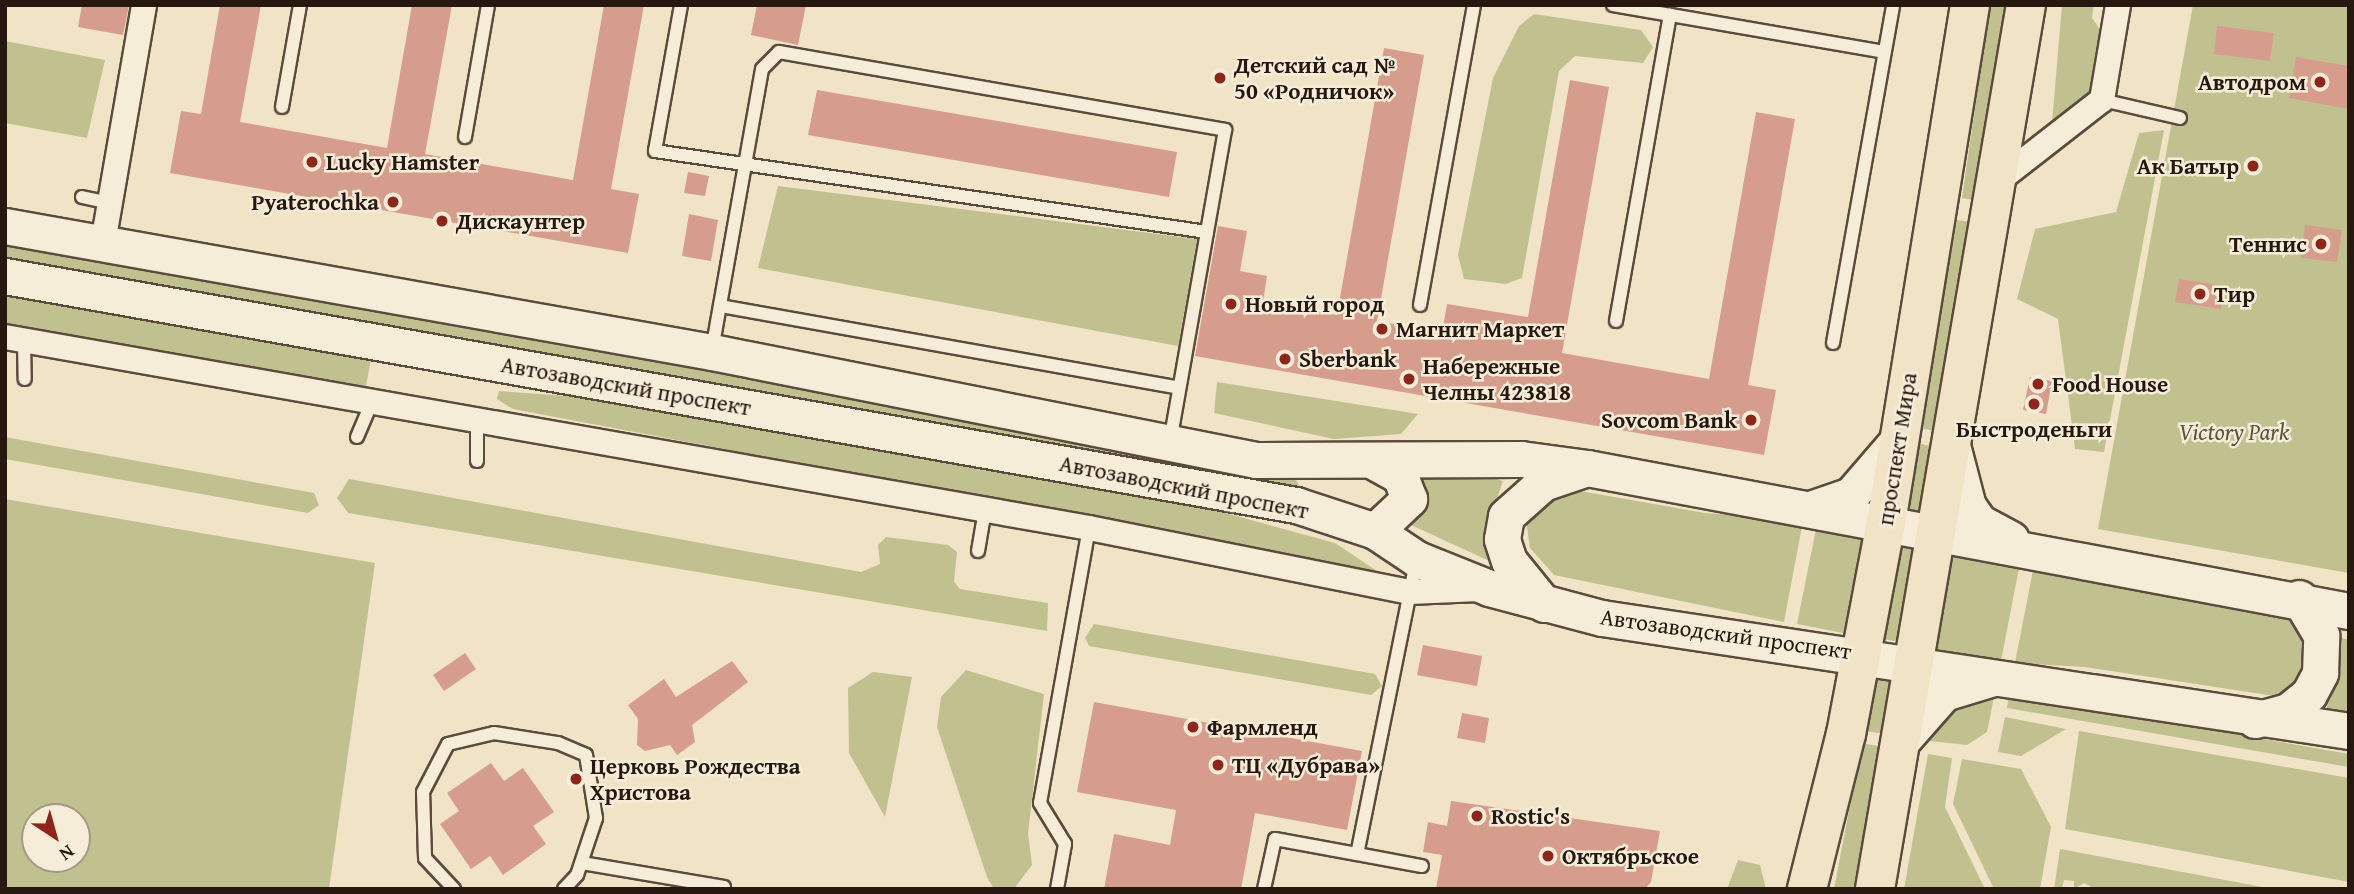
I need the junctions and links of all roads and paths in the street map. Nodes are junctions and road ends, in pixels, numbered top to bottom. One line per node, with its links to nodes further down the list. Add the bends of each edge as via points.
1 (144, 5): 21 (street)
2 (300, 5): 14 (lane)
3 (488, 5): 16 (lane)
4 (681, 5): 17 (lane, via 655,151)
5 (1474, 5): 26 (lane)
6 (1613, 5): 11 (lane)
7 (1893, 5): 12 (lane)
8 (1970, 5): 18 (main road, проспект Мира)
9 (2026, 5): 19 (main road)
10 (2118, 5): 13 (street)
11 (1670, 15): 12 (lane); 28 (lane)
12 (1884, 52): 30 (lane)
13 (2102, 100): 15 (lane); 19 (street)
14 (282, 107)
15 (2180, 118)
16 (465, 137)
17 (745, 167): 23 (lane); 23 (lane, via 762,69 779,52 1225,130); 27 (lane)
18 (1939, 178): 19 (main road, via 1948,206 1968,223); 37 (main road, проспект Мира)
19 (1994, 184): 39 (main road)
20 (82, 197): 21 (lane)
21 (114, 198): 24 (street)
22 (5, 226): 24 (street, Автозаводский проспект)
23 (1206, 232): 33 (lane)
24 (103, 243): 31 (street, Автозаводский проспект)
25 (5, 276): 47 (street, Автозаводский проспект, via 1296,505)
26 (1420, 304)
27 (720, 306): 31 (lane); 33 (lane)
28 (1616, 321)
29 (15, 338): 32 (lane); 34 (street)
30 (1833, 343)
31 (712, 352): 38 (street, Автозаводский проспект)
32 (25, 379)
33 (1179, 388): 38 (lane)
34 (372, 401): 35 (street); 36 (lane)
35 (477, 420): 40 (lane); 44 (street)
36 (356, 437)
37 (1899, 439): 43 (street, via 1851,495); 45 (main road, проспект Мира)
38 (1170, 445): 41 (street, Автозаводский проспект, via 1284,464)
39 (1953, 448): 48 (main road); 49 (street, via 1959,487 1979,522)
40 (477, 461)
41 (1375, 462): 42 (street, Автозаводский проспект, via 1521,459); 47 (street, via 1400,476 1409,499)
42 (1587, 468): 43 (street, Автозаводский проспект); 56 (street, via 1543,483 1506,516 1502,539 1509,561)
43 (1812, 508): 45 (street, Автозаводский проспект)
44 (985, 510): 46 (street); 50 (lane)
45 (1885, 523): 48 (street, Автозаводский проспект); 58 (main road, проспект Мира)
46 (1089, 528): 53 (street); 70 (lane, via 1040,803 1065,844)
47 (1375, 531): 51 (street, Автозаводский проспект)
48 (1939, 532): 49 (street, Автозаводский проспект); 59 (main road)
49 (2030, 548): 54 (street, Автозаводский проспект)
50 (978, 551)
51 (1417, 559): 52 (street, Автозаводский проспект); 53 (lane)
52 (1489, 588): 53 (street); 56 (street, Автозаводский проспект)
53 (1409, 592): 64 (lane)
54 (2299, 598): 55 (street); 57 (street, Автозаводский проспект); 61 (street, via 2321,635 2320,673 2309,694 2288,711)
55 (2349, 601)
56 (1544, 604): 58 (street, Автозаводский проспект)
57 (2349, 611)
58 (1861, 654): 59 (street, Автозаводский проспект); 72 (main road, проспект Мира)
59 (1915, 662): 60 (street, Автозаводский проспект); 63 (main road)
60 (2005, 677): 61 (street, Автозаводский проспект); 63 (street, via 1965,682 1944,693)
61 (2255, 720): 62 (street, Автозаводский проспект)
62 (2340, 733)
63 (1900, 743): 73 (main road)
64 (1357, 854): 66 (lane); 71 (lane, via 1275,839)
65 (582, 863): 67 (lane); 68 (lane, via 596,818 586,755 558,743 494,733 448,744 423,792 425,858); 69 (lane)
66 (1422, 866)
67 (723, 887)
68 (454, 889)
69 (564, 889)
70 (1057, 889)
71 (1264, 889)
72 (1807, 889)
73 (1875, 889)

